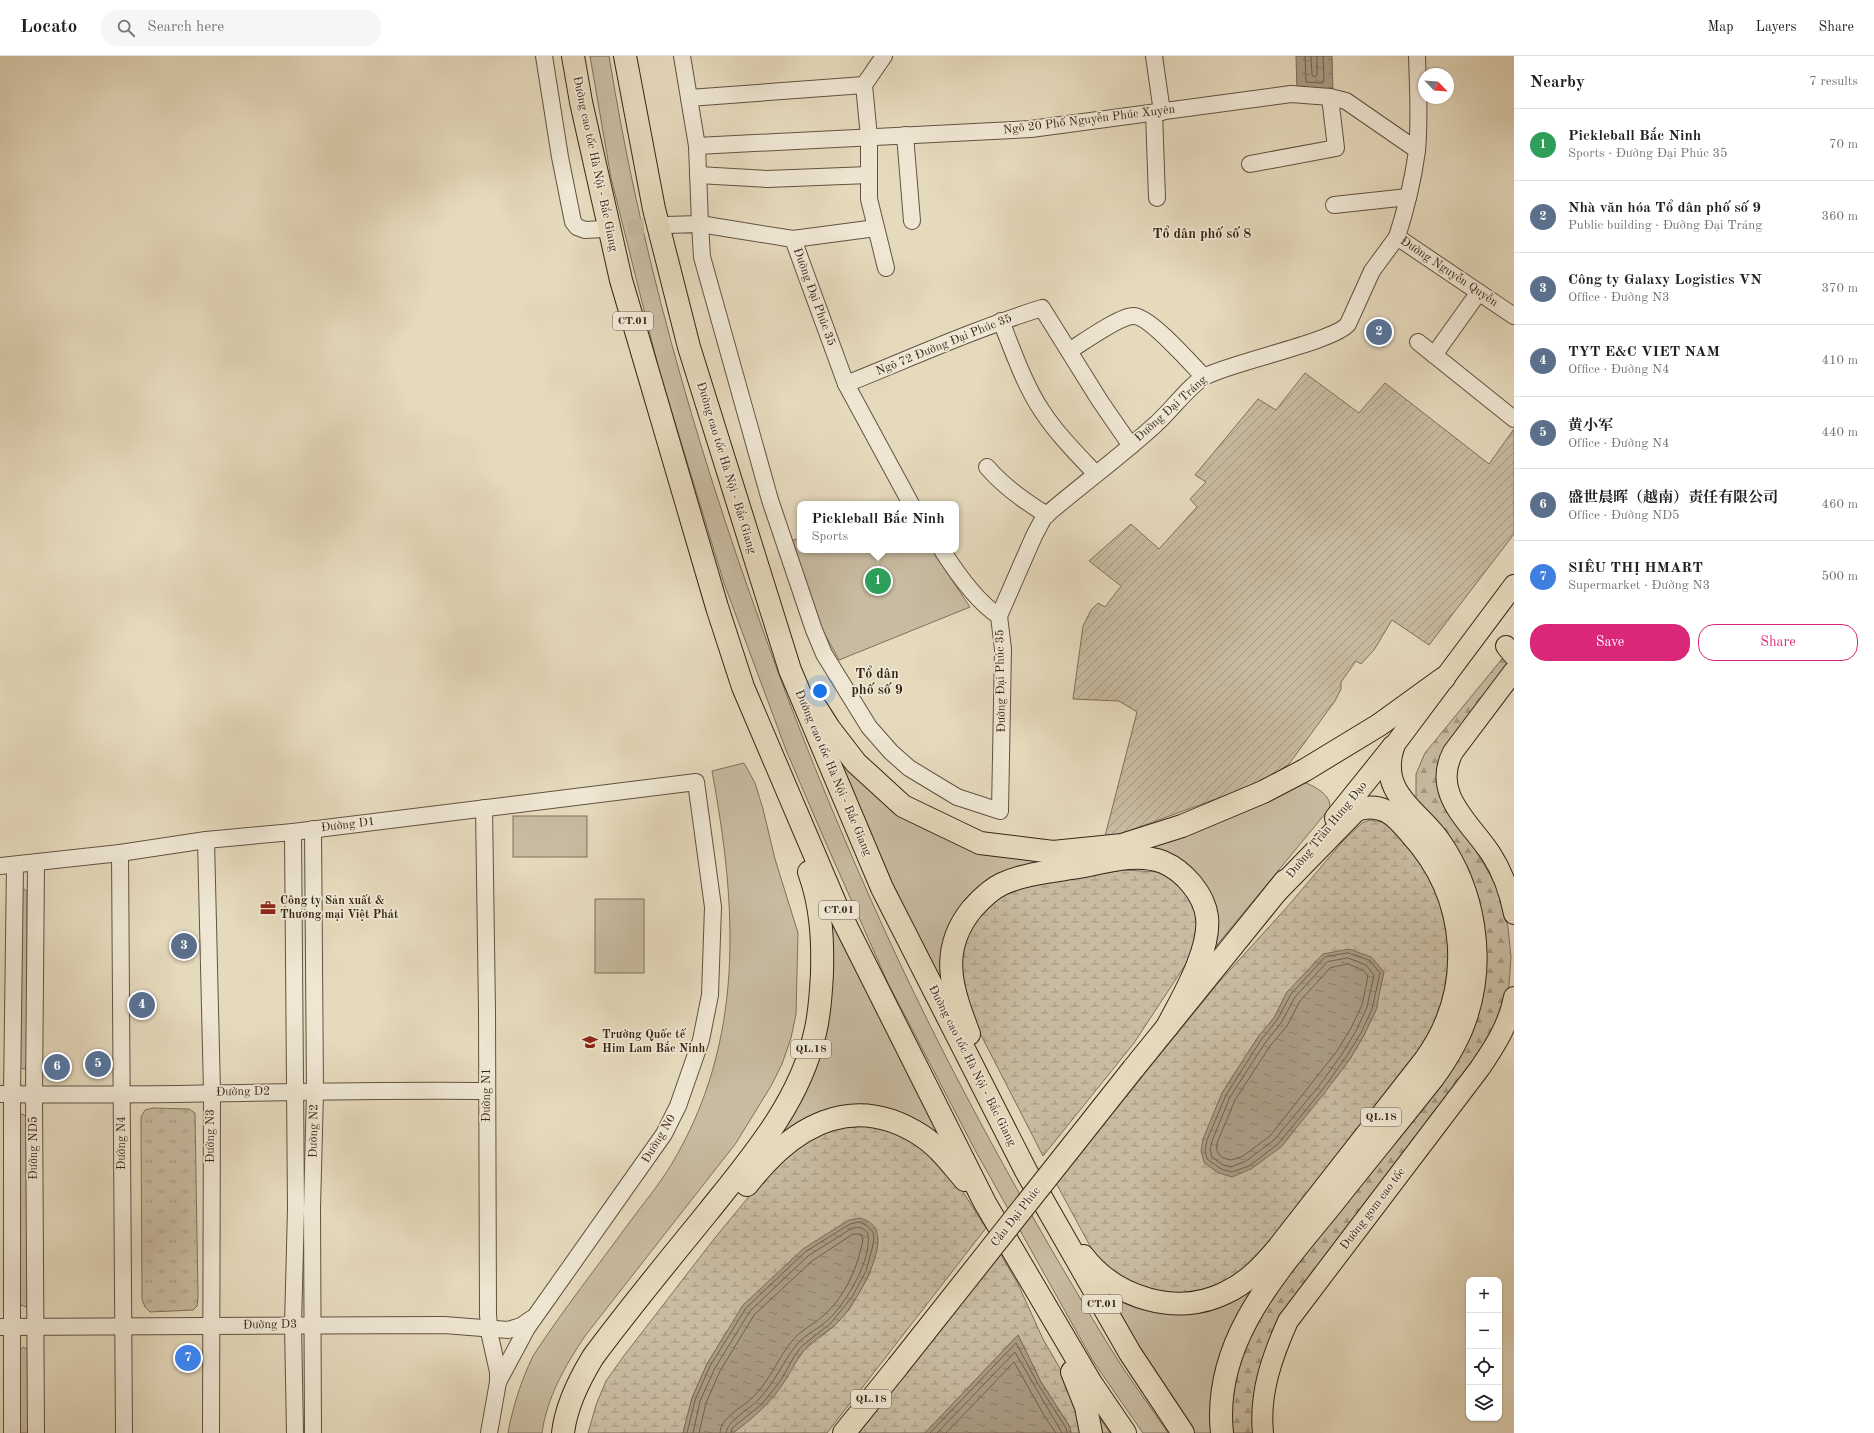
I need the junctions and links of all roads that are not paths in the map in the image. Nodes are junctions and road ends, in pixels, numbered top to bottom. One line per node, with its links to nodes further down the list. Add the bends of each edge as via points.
1 (544, 56): 26 (street, via 573,222 585,230)
2 (573, 56): 47 (highway, Đường cao tốc Hà Nội - Bắc Giang / CT.01, via 621,280)
3 (625, 56): 45 (highway, Đường cao tốc Hà Nội - Bắc Giang / CT.01, via 654,210 685,332)
4 (682, 56): 10 (street)
5 (884, 56): 8 (street)
6 (1154, 56): 11 (street)
7 (1417, 56): 15 (street, Đường Nguyễn Quyền)
8 (864, 86): 10 (street); 13 (street)
9 (1330, 97): 11 (street, Ngõ 20 Phố Nguyễn Phúc Xuyên, via 1291,94); 15 (street, Ngõ 20 Phố Nguyễn Phúc Xuyên, via 1346,101); 16 (street, via 1336,148)
10 (689, 98): 14 (street)
11 (1158, 112): 12 (street, Ngõ 20 Phố Nguyễn Phúc Xuyên, via 1031,129); 20 (street)
12 (905, 135): 13 (street, Ngõ 20 Phố Nguyễn Phúc Xuyên); 22 (street)
13 (869, 137): 14 (street, Ngõ 20 Phố Nguyễn Phúc Xuyên); 18 (street)
14 (697, 146): 17 (street)
15 (1417, 150): 19 (street, Đường Nguyễn Quyền)
16 (1250, 164)
17 (698, 175): 18 (street, via 767,179); 23 (street)
18 (869, 175): 25 (street, via 869,199)
19 (1408, 197): 21 (street); 27 (street, Đường Nguyễn Quyền)
20 (1157, 198)
21 (1334, 205)
22 (912, 222)
23 (700, 224): 24 (street, Đường Đại Phúc 35); 28 (street, Đường Đại Phúc 35); 48 (street, Đường Đại Phúc 35, via 702,257 770,500 824,654 869,727 891,752 909,768 957,797 1000,811 1003,650)
24 (666, 225)
25 (876, 228): 28 (street); 29 (street)
26 (604, 229)
27 (1397, 237): 30 (street, Đường Nguyễn Quyền); 36 (street, Đường Đại Tráng, via 1372,272 1344,328)
28 (793, 240): 37 (street, Đường Đại Phúc 35)
29 (886, 268)
30 (1479, 292): 31 (street, Đường Nguyễn Quyền); 35 (street)
31 (1514, 316)
32 (1001, 321): 34 (street, Ngõ 72 Đường Đại Phúc 35, via 1042,308); 37 (street, Ngõ 72 Đường Đại Phúc 35); 41 (street, via 1016,360 1041,410 1067,445)
33 (1418, 342): 35 (street)
34 (1069, 351): 36 (street, via 1121,320 1133,316 1142,318 1156,328); 39 (street)
35 (1434, 355): 38 (street)
36 (1204, 377): 39 (street, Đường Đại Tráng)
37 (846, 384): 42 (street, Đường Đại Phúc 35)
38 (1514, 418)
39 (1131, 446): 41 (street, Đường Đại Tráng)
40 (987, 467): 43 (street, via 999,482)
41 (1096, 474): 43 (street, Đường Đại Tráng)
42 (909, 501)
43 (1047, 515): 48 (street, Đường Đại Tráng, via 1034,536)
44 (944, 553): 48 (street, Đường Đại Phúc 35, via 982,601)
45 (755, 560): 50 (highway, via 814,704 856,763 903,806 980,843 1052,852 1122,845 1182,826 1263,792 1305,770 1379,725); 74 (highway, Đường cao tốc Hà Nội - Bắc Giang / CT.01, via 790,670 882,888)
46 (1514, 585): 50 (main road, Đường Trần Hưng Đạo)
47 (718, 607): 76 (highway, Đường cao tốc Hà Nội - Bắc Giang / CT.01, via 743,687 839,912); 96 (highway, QL.18, via 738,693 806,861 818,901 822,946 816,1032 799,1078 767,1135 585,1370 573,1397)
48 (999, 616)
49 (1514, 671): 61 (main road, via 1453,752 1448,762 1446,779 1450,796 1491,854 1501,873)
50 (1444, 678): 51 (main road, Đường Trần Hưng Đạo)
51 (1393, 748): 60 (highway, Đường Trần Hưng Đạo); 102 (highway, via 1390,768 1397,793 1432,830 1450,856 1470,914 1476,956 1467,1014 1450,1053 1433,1078 1281,1268 1252,1311 1235,1344 1228,1366 1221,1408)
52 (696, 782): 53 (street, Đường D1); 80 (street, Đường N0, via 713,907 710,995 701,1040 678,1106 664,1134)
53 (484, 808): 54 (street, Đường D1); 69 (street, Đường N1)
54 (313, 829): 55 (street, Đường D1); 62 (street, Đường N2)
55 (293, 832): 56 (street, Đường D1); 63 (street, Đường N2)
56 (206, 840): 57 (street, Đường D1); 70 (street, Đường N3)
57 (120, 853): 58 (street, Đường D1); 73 (street, Đường N4)
58 (36, 863): 59 (street, Đường D1); 72 (street, Đường ND5)
59 (8, 866): 71 (street, Đường ND5)
60 (1277, 892): 65 (highway, Đường Trần Hưng Đạo / QL.18); 75 (highway, QL.18, via 1351,813 1366,807 1383,810 1400,820 1418,841 1442,878 1456,921 1459,966 1457,988 1451,1009 1434,1048 1268,1260 1242,1283 1216,1297 1182,1303 1143,1299 1118,1287 1093,1268 1080,1253)
61 (1514, 914)
62 (314, 959): 63 (street); 68 (street, Đường N2)
63 (294, 960): 67 (street, Đường N2)
64 (1514, 997): 103 (main road, Đường gom cao tốc, via 1503,1031 1480,1068 1288,1321 1273,1355 1266,1380)
65 (1167, 1027): 66 (highway, Đường Trần Hưng Đạo / QL.18); 74 (highway, via 1194,975 1207,929 1207,917 1199,895 1177,870 1162,862 1143,858 1126,859 1032,875 1010,881 993,890 975,906 962,925 953,943 951,972 962,1014)
66 (1133, 1069): 98 (highway, Cầu Đại Phúc / QL.18, bridge)
67 (296, 1091): 68 (street, Đường D2); 70 (street, Đường D2); 78 (street, Đường N2)
68 (315, 1091): 69 (street, Đường D2); 77 (street, Đường N2)
69 (487, 1091): 87 (street, Đường N1)
70 (212, 1092): 73 (street, Đường D2); 84 (street, Đường N3)
71 (6, 1094): 72 (street, Đường D2); 85 (street, Đường ND5)
72 (34, 1094): 73 (street, Đường D2); 86 (street, Đường ND5)
73 (122, 1094): 81 (street, Đường N4)
74 (1008, 1136): 75 (highway, Đường cao tốc Hà Nội - Bắc Giang / CT.01)
75 (1026, 1171): 101 (highway, Đường cao tốc Hà Nội - Bắc Giang / CT.01, via 1130,1352)
76 (985, 1203): 79 (highway, Đường cao tốc Hà Nội - Bắc Giang / CT.01); 97 (highway, via 933,1145 900,1124 874,1117 852,1116 836,1118 811,1127 779,1149 762,1166 608,1361 585,1404)
77 (312, 1208): 78 (street); 83 (street, Đường N2)
78 (296, 1209): 82 (street, Đường N2)
79 (1012, 1252): 99 (highway, via 1041,1320 1078,1384 1086,1407); 100 (highway, Đường cao tốc Hà Nội - Bắc Giang / CT.01, via 1091,1383)
80 (536, 1315): 87 (street, Đường D3, via 516,1328); 88 (street, Đường N0)
81 (124, 1325): 84 (street, Đường D3); 86 (street, Đường D3); 91 (street, Đường N4)
82 (293, 1325): 83 (street, Đường D3); 84 (street, Đường D3); 93 (street, Đường N2)
83 (313, 1325): 87 (street, Đường D3, via 444,1325); 94 (street, Đường N2)
84 (210, 1326): 92 (street, Đường N3)
85 (6, 1327): 86 (street, Đường D3); 89 (street, Đường ND5)
86 (36, 1327): 90 (street, Đường ND5)
87 (489, 1328): 88 (street, Đường N1)
88 (498, 1382): 95 (street, Đường N0)
89 (12, 1433)
90 (36, 1433)
91 (124, 1433)
92 (211, 1433)
93 (295, 1433)
94 (313, 1433)
95 (489, 1433)
96 (563, 1433)
97 (577, 1433)
98 (844, 1433)
99 (1090, 1433)
100 (1125, 1433)
101 (1183, 1433)
102 (1222, 1433)
103 (1263, 1433)

